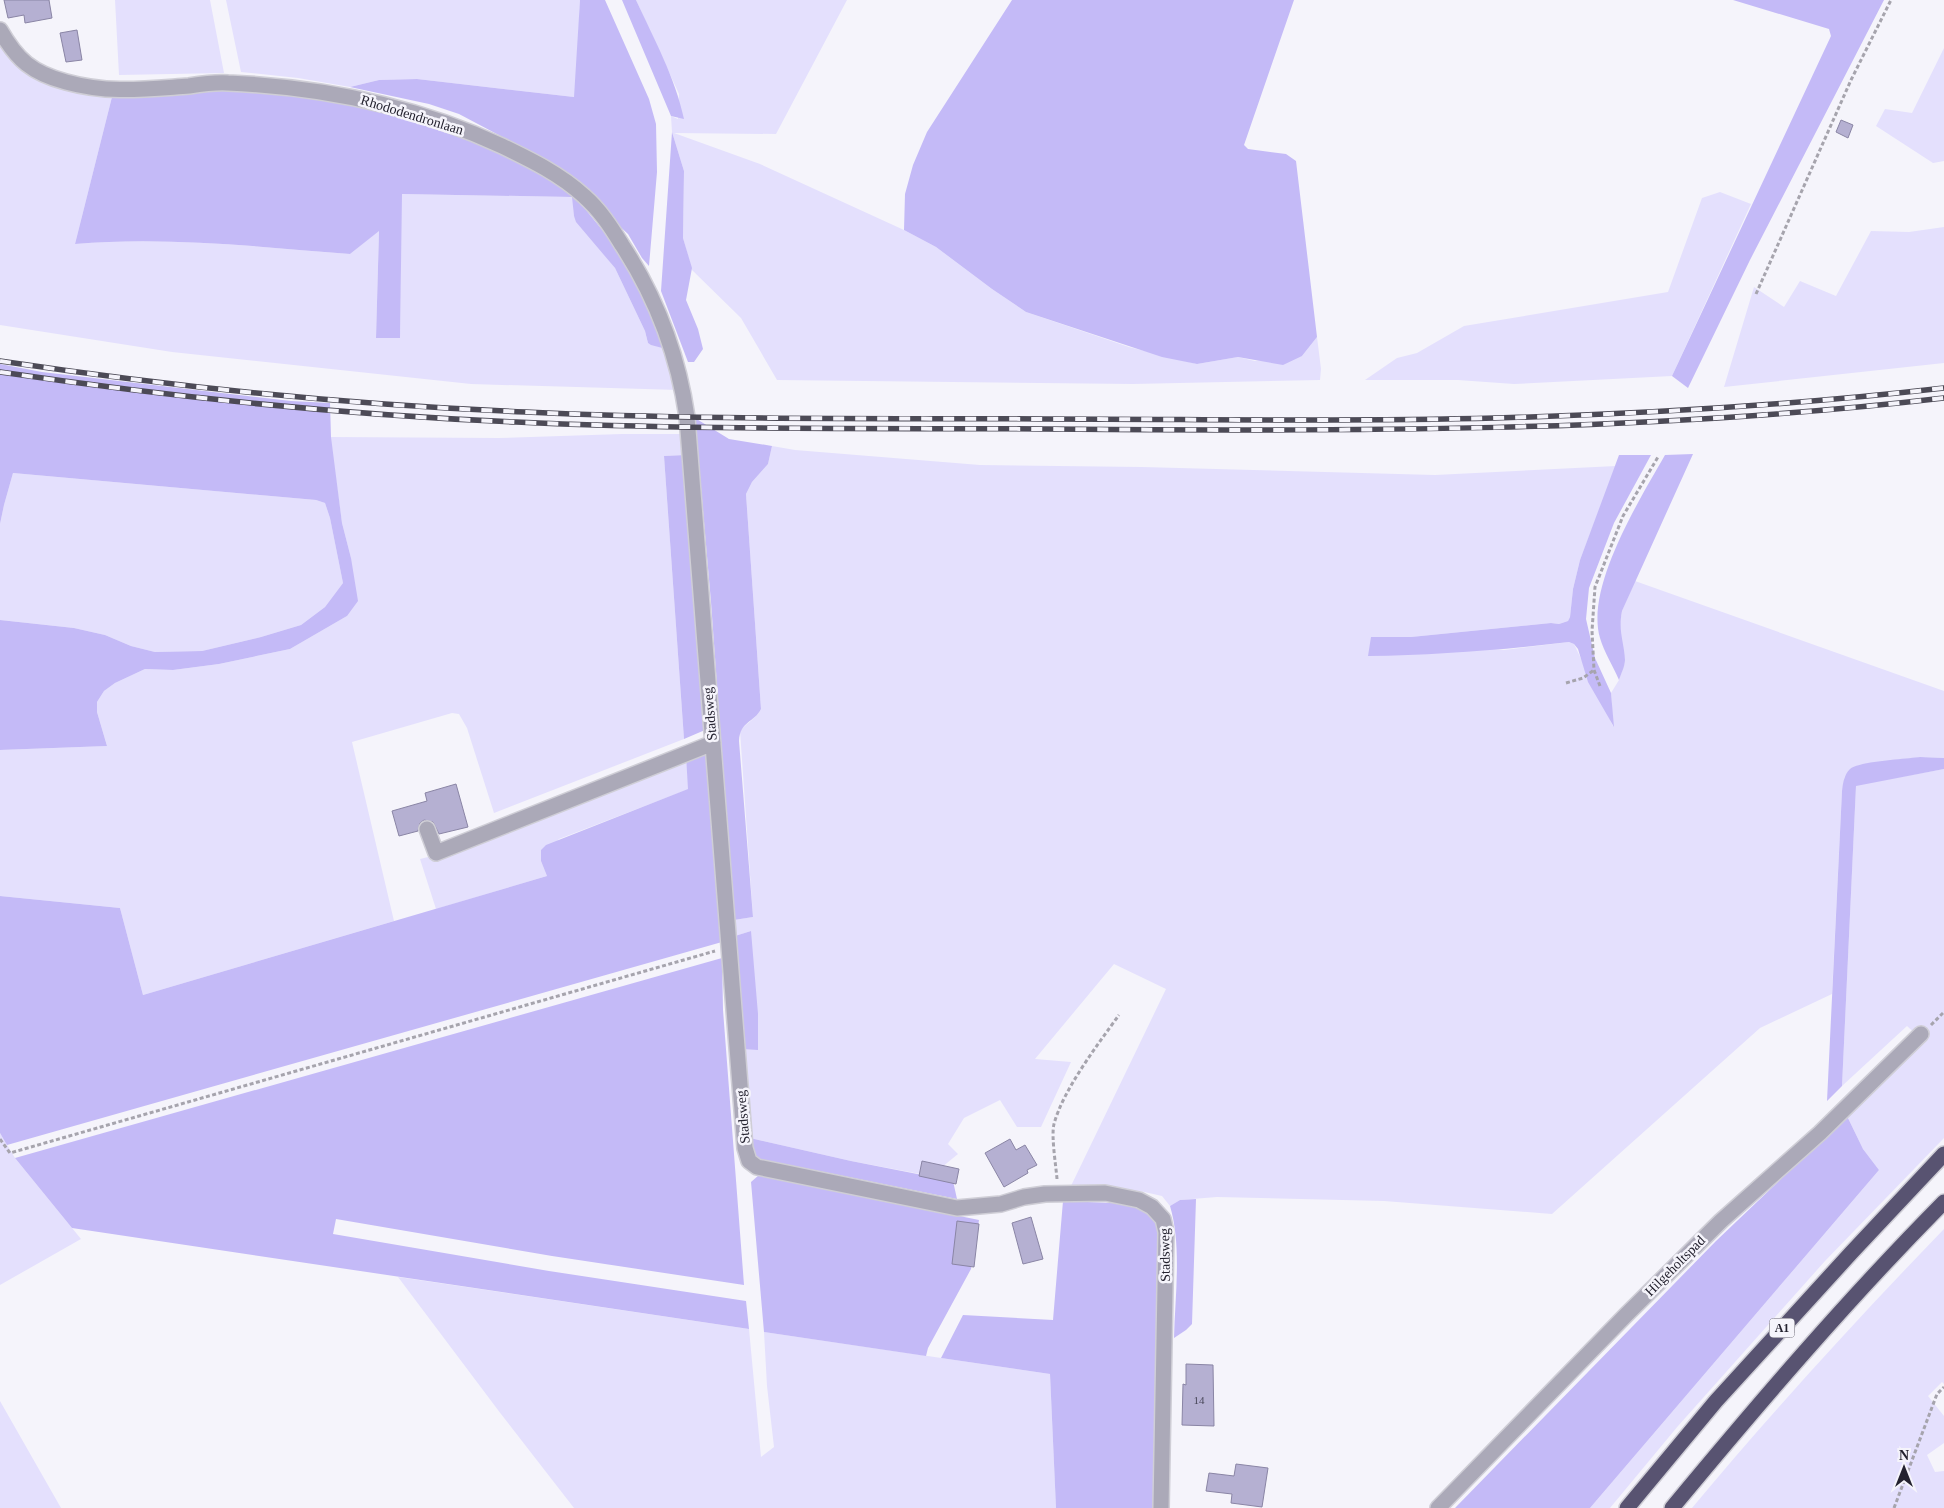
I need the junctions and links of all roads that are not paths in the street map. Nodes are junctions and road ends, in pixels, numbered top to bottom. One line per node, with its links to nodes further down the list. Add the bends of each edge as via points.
1 (0, 30): 2 (street, Rhododendronlaan, via 11,50 30,67 47,77 78,86 131,91 225,82 346,96 469,131 541,166 564,179 586,198 608,222 630,257 666,331 683,386)
2 (687, 417): 3 (street, Stadsweg)
3 (713, 743): 4 (street, via 436,853); 8 (street, Stadsweg, via 745,1148 749,1161 757,1167 957,1208 1001,1204 1024,1197 1105,1193 1140,1200 1152,1207 1163,1219 1166,1232)
4 (427, 829)
5 (1921, 1034): 9 (street, Hilgeholtspad, via 1820,1133 1714,1227)
6 (1944, 1154): 10 (highway, A1, via 1716,1401)
7 (1944, 1202): 11 (highway, A1, via 1898,1248)
8 (1162, 1508)
9 (1438, 1508)
10 (1627, 1508)
11 (1672, 1508)

